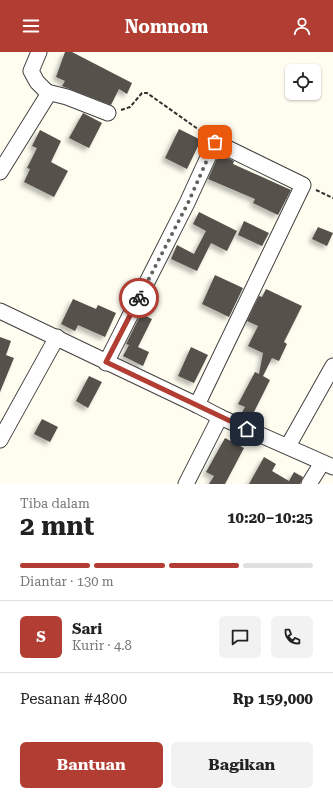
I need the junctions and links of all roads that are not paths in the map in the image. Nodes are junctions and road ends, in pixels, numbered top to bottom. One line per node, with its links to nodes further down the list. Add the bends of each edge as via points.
1 (38, 52): 2 (street, via 31,71)
2 (47, 92): 3 (street); 4 (street, via 42,106)
3 (108, 113)
4 (0, 172)
5 (0, 311): 6 (street)
6 (57, 337): 7 (street); 11 (street)
7 (106, 362): 9 (street); 9 (street, via 188,203 215,142 304,185)
8 (333, 366): 12 (street)
9 (197, 405): 10 (street)
10 (220, 417): 12 (street); 14 (street)
11 (0, 440)
12 (288, 446): 13 (street)
13 (328, 465): 15 (street)
14 (186, 484)
15 (309, 484)

